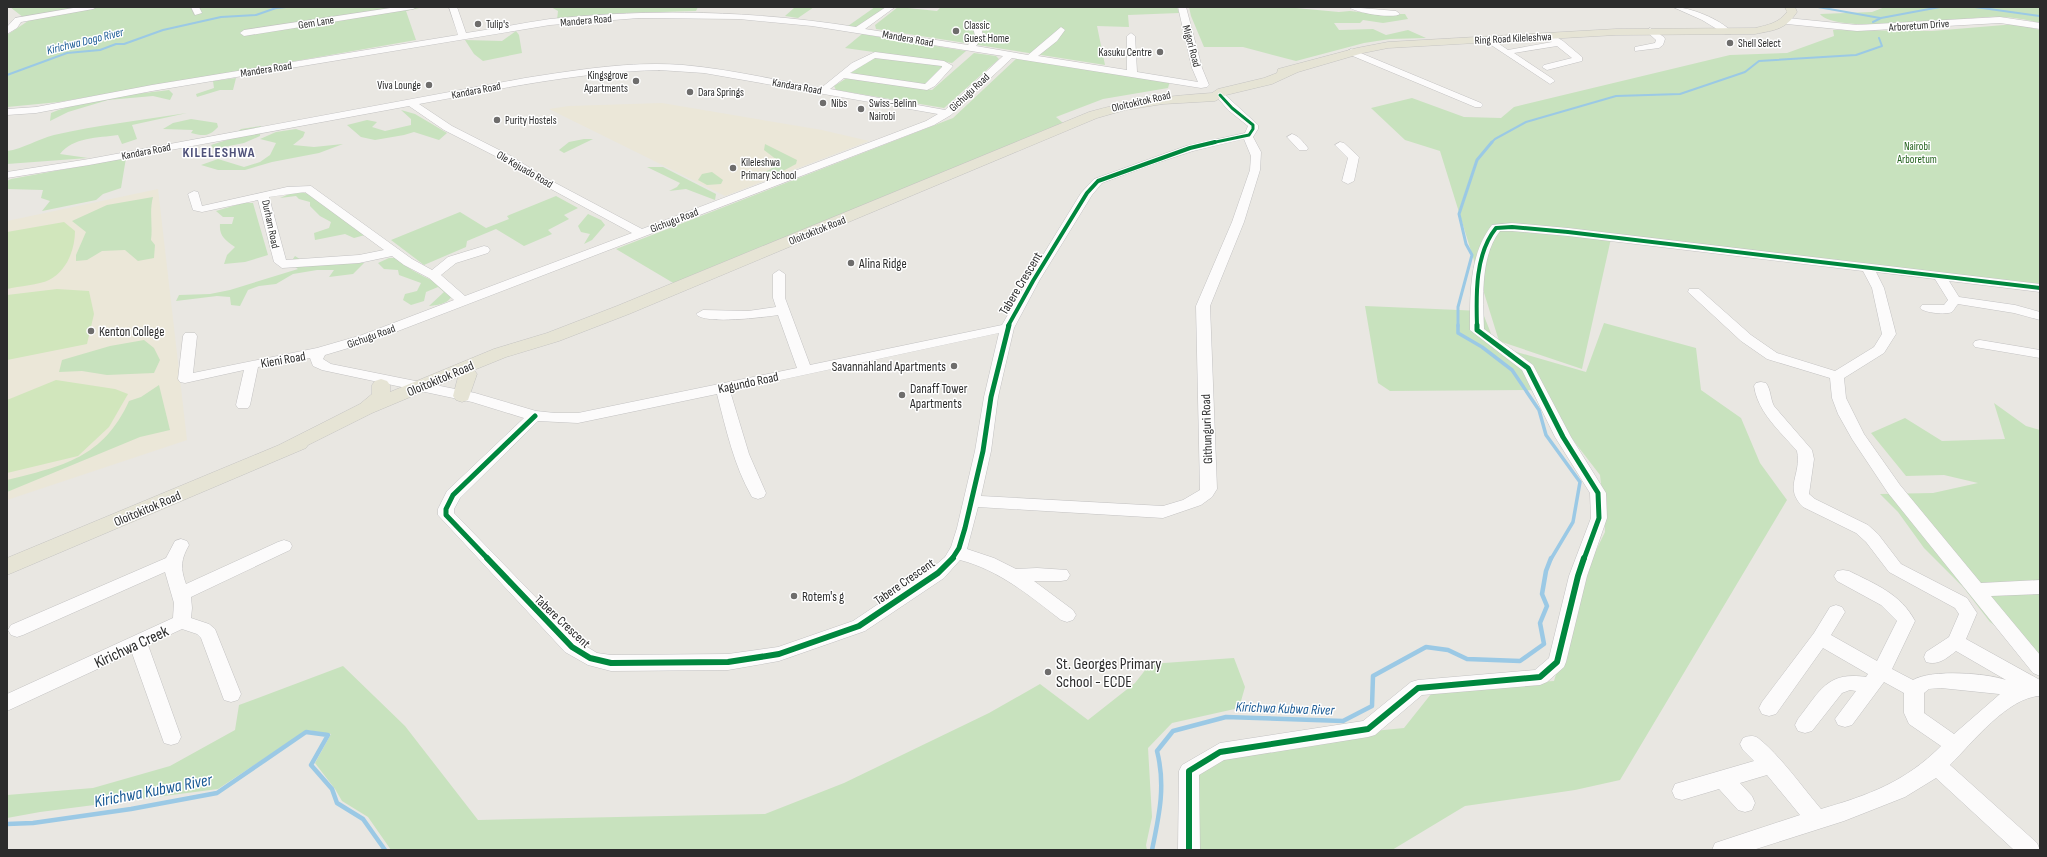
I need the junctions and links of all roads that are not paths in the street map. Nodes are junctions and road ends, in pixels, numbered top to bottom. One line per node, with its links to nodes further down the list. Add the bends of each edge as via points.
1 (93, 7): 18 (street, via 18,20)
2 (413, 7): 21 (street, Gem Lane)
3 (453, 7): 22 (street)
4 (891, 7): 16 (street)
5 (1182, 7): 39 (street, Migori Road, via 1197,68)
6 (1353, 7): 9 (street, via 1367,12)
7 (1677, 7): 20 (street)
8 (1790, 7): 11 (main road)
9 (1396, 14)
10 (660, 18): 12 (street); 14 (street); 16 (street, Mandera Road, via 745,16); 22 (street, Mandera Road, via 550,22)
11 (1796, 20): 13 (street, Arboretum Drive, via 1857,28 2000,20); 20 (main road, Ring Road Kileleshwa, via 1786,30)
12 (734, 22)
13 (2040, 26)
14 (571, 27)
15 (977, 27): 28 (street, via 978,36)
16 (858, 30): 28 (street, Mandera Road)
17 (1061, 30): 33 (street)
18 (7, 31)
19 (1650, 31): 20 (main road, Ring Road Kileleshwa); 25 (main road, Ring Road Kileleshwa); 29 (street, via 1661,39 1660,45)
20 (1731, 32)
21 (244, 33)
22 (462, 34): 23 (street); 44 (street, Mandera Road)
23 (426, 36)
24 (1131, 36): 35 (street)
25 (1550, 36): 26 (main road, Ring Road Kileleshwa); 27 (street)
26 (1486, 39): 31 (main road, Ring Road Kileleshwa, via 1388,45); 37 (street)
27 (1560, 43): 30 (street); 34 (street, via 1579,59)
28 (970, 49): 32 (street, Mandera Road)
29 (1638, 50)
30 (1512, 51)
31 (1351, 52): 40 (main road, Ring Road Kileleshwa, via 1294,69 1268,81); 42 (street)
32 (1009, 55): 33 (street, Mandera Road); 46 (street, Gichugu Road)
33 (1030, 58): 35 (street, Mandera Road)
34 (1547, 67)
35 (1132, 73): 39 (street, Mandera Road, via 1168,79)
36 (843, 75): 36 (street, via 875,55 948,66 928,87); 38 (street)
37 (1550, 81)
38 (824, 90): 41 (street, Kandara Road, via 699,69 658,68 574,74); 46 (street, Kandara Road)
39 (1199, 90): 40 (main road, Ring Road Kileleshwa); 43 (street); 73 (main road, Oloitokitok Road, via 1173,98 1133,104 1087,118)
40 (1220, 91): 43 (street)
41 (410, 102): 52 (street, Kandara Road, via 97,161); 56 (street, Ole Kejuado Road, via 448,128)
42 (1478, 105)
43 (1232, 108): 48 (street, via 1253,125)
44 (36, 110): 45 (street, Mandera Road); 47 (street)
45 (7, 112)
46 (947, 113): 56 (street, Gichugu Road, via 913,130)
47 (7, 120)
48 (1247, 136): 71 (street, Tabere Crescent, via 1190,148 1107,178 1092,186); 93 (street, Githunguri Road, via 1255,150 1256,170 1238,222 1203,306 1209,489 1207,493 1178,508 1158,512)
49 (1292, 137): 51 (street)
50 (1340, 145): 53 (street, via 1354,157)
51 (1303, 148)
52 (7, 174)
53 (1348, 181)
54 (194, 194): 55 (street, via 198,208)
55 (263, 196): 58 (street, Durham Road, via 308,188); 58 (street, Durham Road, via 280,262 286,266 359,259)
56 (641, 233): 66 (street, Gichugu Road)
57 (484, 250): 61 (street, via 452,260)
58 (395, 252): 61 (street, Durham Road)
59 (1867, 267): 62 (street); 81 (street, via 1878,288 1889,334 1879,350); 130 (street, via 1568,232 1496,228 1487,239 1481,269 1476,300 1476,330 1528,368 1563,437 1598,493 1598,518 1578,576 1557,662 1540,677 1418,688 1368,729 1220,752 1189,770)
60 (779, 274): 68 (street, via 779,298)
61 (433, 275): 66 (street, Durham Road)
62 (1939, 275): 63 (street); 65 (street)
63 (2040, 288)
64 (1694, 292): 81 (street, via 1746,338 1772,356)
65 (1955, 300): 67 (street, via 1947,309); 70 (street, via 2015,309)
66 (462, 302): 75 (street, Gichugu Road, via 367,338)
67 (1927, 308)
68 (783, 310): 69 (street, via 748,315); 79 (street)
69 (703, 314)
70 (2040, 316)
71 (1007, 328): 79 (street, Kagundo Road); 93 (street, Tabere Crescent, via 991,398 984,451)
72 (190, 336): 77 (street, via 185,379)
73 (553, 337): 80 (main road, Oloitokitok Road); 85 (main road, Oloitokitok Road, via 500,353)
74 (1980, 344): 76 (street)
75 (319, 352): 77 (street, Kieni Road); 78 (street, Kieni Road, via 316,359 318,363)
76 (2040, 354)
77 (252, 364): 88 (street, Kieni Road)
78 (341, 370): 82 (street, Kieni Road, via 356,378); 85 (street, Kieni Road)
79 (806, 370): 84 (street, Kagundo Road)
80 (468, 374): 85 (main road, Oloitokitok Road); 86 (main road)
81 (1838, 376): 103 (street, via 1841,404 1857,436 1894,489)
82 (381, 385): 85 (street, Kieni Road); 89 (main road, via 381,396)
83 (1761, 386): 110 (street, via 1763,399 1768,408 1804,450 1806,459 1801,493 1803,497 1809,503 1867,533 1886,560 1895,568 1961,603 1968,613)
84 (722, 387): 90 (street, Kagundo Road, via 578,418); 92 (street, via 737,443)
85 (419, 391): 86 (street, Kagundo Road); 87 (street, Kagundo Road); 89 (main road, Oloitokitok Road); 91 (main road, Oloitokitok Road, via 343,428)
86 (462, 396): 87 (street, Kagundo Road)
87 (490, 404): 90 (street, Kagundo Road)
88 (243, 405)
89 (365, 410): 91 (main road, Oloitokitok Road)
90 (535, 416): 96 (street, Tabere Crescent, via 453,495 446,515 572,648 600,662 728,662 779,654 858,626 938,573)
91 (287, 448): 98 (main road, Oloitokitok Road)
92 (758, 492)
93 (971, 501): 96 (street, Tabere Crescent)
94 (181, 545): 97 (street)
95 (284, 546): 104 (street)
96 (956, 553): 100 (street, via 978,557)
97 (172, 562): 104 (street, Kirichwa Creek, via 171,566); 108 (street)
98 (7, 567)
99 (1061, 575): 100 (street)
100 (1015, 576): 106 (street)
101 (1844, 576): 113 (street, via 1885,598 1902,613 1906,621)
102 (2040, 587): 103 (street)
103 (1976, 590): 114 (street)
104 (181, 594): 107 (street, Kirichwa Creek)
105 (1836, 612): 109 (street)
106 (1067, 615)
107 (181, 622): 111 (street, Kirichwa Creek); 116 (street, via 203,629 209,634)
108 (17, 630)
109 (1820, 638): 113 (street); 118 (street)
110 (1956, 642): 112 (street); 114 (street)
111 (138, 643): 117 (street, Kirichwa Creek); 121 (street)
112 (1933, 657)
113 (1875, 678): 115 (street); 119 (street); 120 (street, via 1835,687)
114 (2033, 684): 115 (street, via 2001,686 1941,680 1925,682); 123 (street)
115 (1914, 689): 123 (street, via 1916,718)
116 (231, 694)
117 (7, 703)
118 (1769, 708)
119 (1845, 719)
120 (1805, 725)
121 (171, 737)
122 (1750, 744): 125 (street)
123 (1955, 745): 124 (street)
124 (1935, 764): 129 (street, via 1926,773 1892,793); 132 (street)
125 (1771, 765): 126 (street); 129 (street)
126 (1722, 779): 127 (street); 128 (street)
127 (1682, 791)
128 (1745, 803)
129 (1817, 820): 131 (street)
130 (1190, 850)
131 (1723, 850)
132 (2029, 850)

